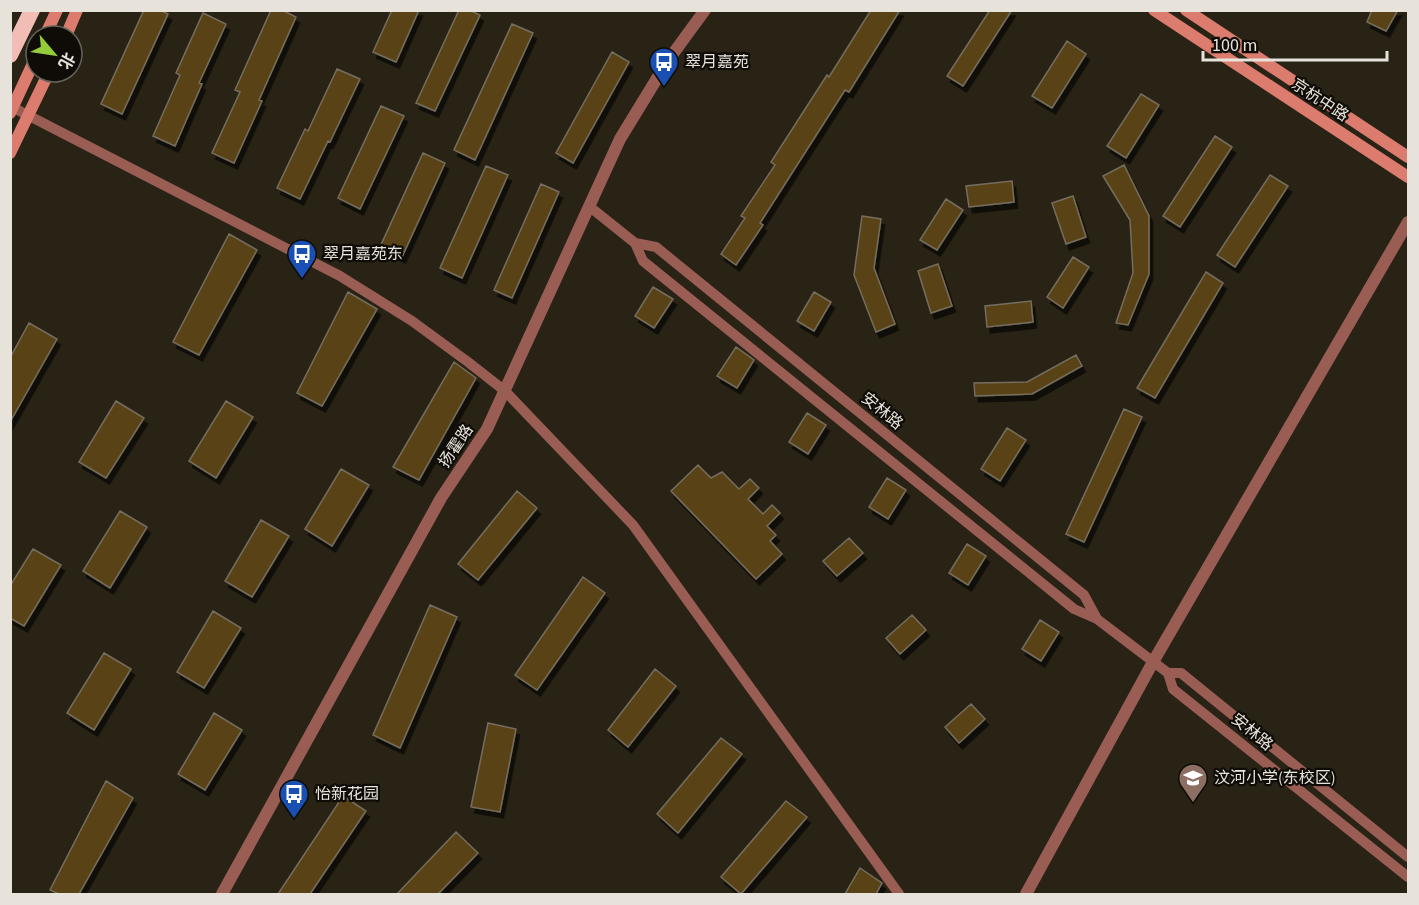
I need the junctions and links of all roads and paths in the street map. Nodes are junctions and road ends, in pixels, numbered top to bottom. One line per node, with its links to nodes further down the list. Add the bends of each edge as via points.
1 (32, 10): 9 (highway)
2 (57, 10): 7 (main road)
3 (78, 10): 8 (main road)
4 (705, 10): 17 (street, 扬霍路, via 667,62 620,139)
5 (1154, 10): 16 (main road, 京杭中路)
6 (1186, 10): 15 (main road, 京杭中路)
7 (51, 24)
8 (72, 24)
9 (10, 55)
10 (24, 82): 12 (main road)
11 (44, 84): 13 (main road)
12 (11, 109): 13 (street)
13 (29, 116): 14 (main road); 20 (street, via 340,276 411,321)
14 (10, 153)
15 (1408, 157)
16 (1408, 177)
17 (590, 207): 19 (street, 安林路); 20 (street, 扬霍路)
18 (1408, 222): 24 (street)
19 (635, 243): 21 (street, 安林路, via 656,247); 22 (street, 安林路, via 643,261)
20 (505, 391): 28 (street, 扬霍路, via 487,429 441,498); 29 (street, via 633,525)
21 (889, 437): 22 (street); 23 (street, 安林路, via 1084,595)
22 (880, 452): 23 (street, 安林路, via 1074,609)
23 (1096, 619): 24 (street, 安林路)
24 (1153, 662): 25 (street, 安林路); 30 (street)
25 (1168, 673): 26 (street, 安林路, via 1181,673); 27 (street, 安林路, via 1173,688)
26 (1408, 857)
27 (1408, 877)
28 (222, 894)
29 (899, 894)
30 (1026, 894)

